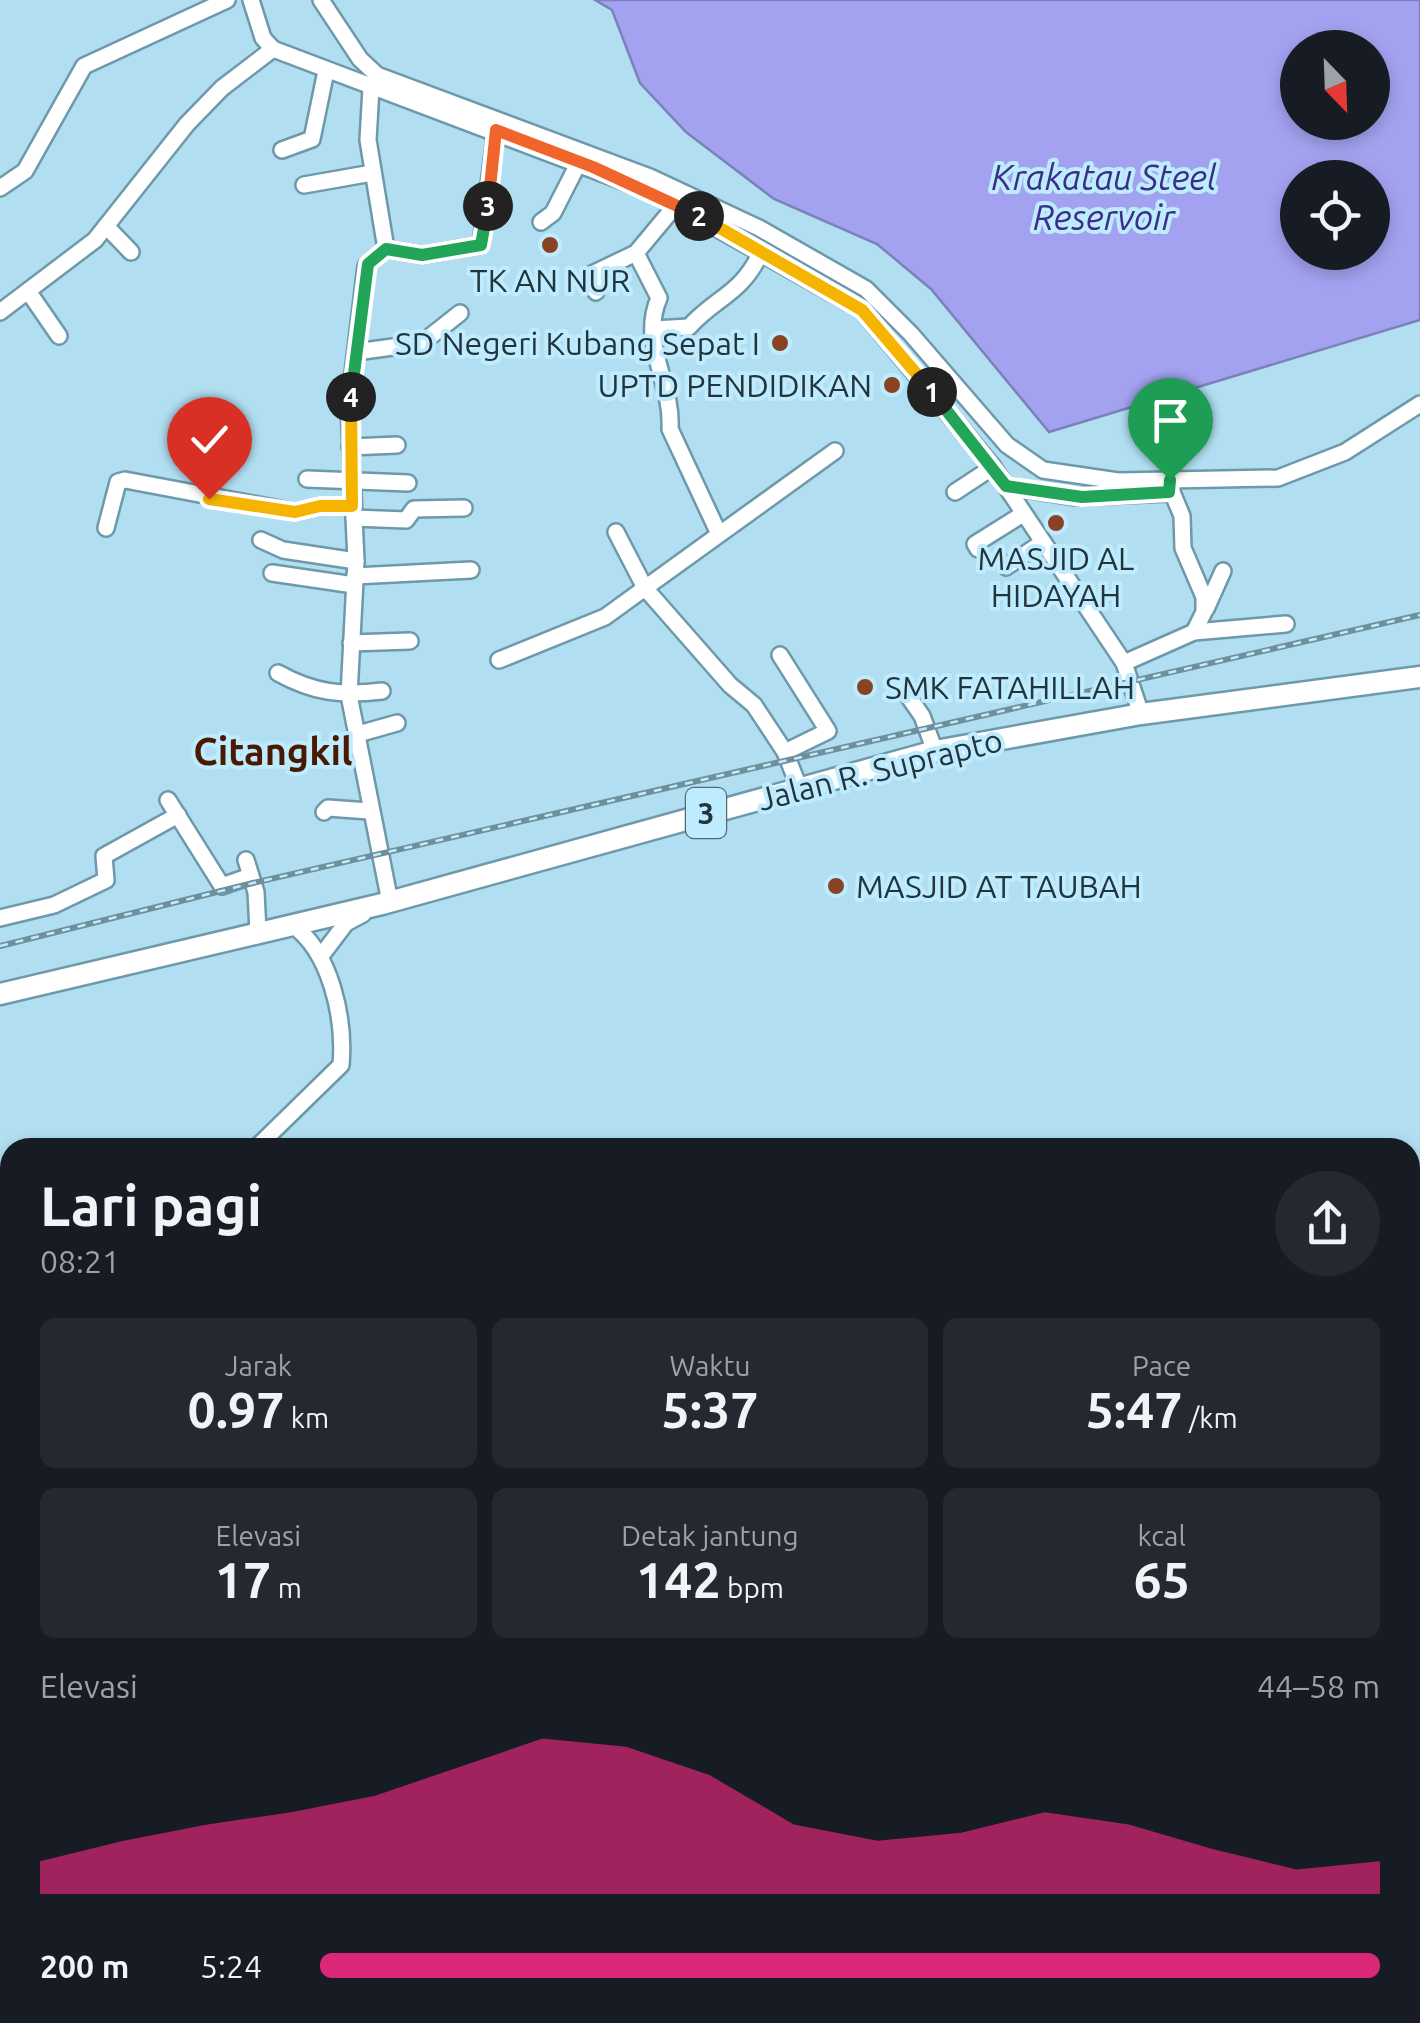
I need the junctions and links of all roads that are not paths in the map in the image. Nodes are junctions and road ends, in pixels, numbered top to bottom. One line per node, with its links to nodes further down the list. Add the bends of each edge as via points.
1 (227, 0): 12 (street, via 84,66 25,171)
2 (250, 0): 4 (street)
3 (321, 0): 36 (street, via 377,75 650,178 759,228 866,290 1007,444 1042,470)
4 (272, 49): 5 (street); 15 (street, via 187,124)
5 (326, 71): 6 (street); 8 (street, via 312,139)
6 (371, 88): 7 (street); 10 (street)
7 (496, 130): 9 (street); 16 (street, via 481,245 422,255)
8 (282, 150)
9 (579, 162): 13 (street); 14 (street, via 553,213)
10 (372, 173): 11 (street); 16 (street)
11 (304, 185)
12 (0, 188)
13 (676, 204): 18 (street); 19 (street)
14 (541, 222)
15 (106, 226): 17 (street); 20 (street)
16 (386, 249): 26 (street, via 366,266)
17 (130, 252)
18 (761, 252): 24 (street, via 739,289 689,328); 31 (street, via 862,310)
19 (636, 254): 21 (street, via 592,274); 24 (street, via 658,298 650,317)
20 (28, 292): 22 (street); 25 (street)
21 (596, 292)
22 (0, 312)
23 (460, 313): 26 (street, via 422,343)
24 (654, 328): 43 (street, via 652,348 670,429)
25 (60, 336)
26 (356, 352): 29 (street)
27 (1420, 404): 36 (street, via 1345,452 1278,478)
28 (397, 444): 29 (street)
29 (350, 448): 34 (street)
30 (835, 451): 43 (street)
31 (993, 467): 35 (street); 37 (street)
32 (307, 479): 34 (street)
33 (408, 483): 34 (street)
34 (351, 484): 39 (street)
35 (1006, 486): 36 (street, via 1082,497); 40 (street)
36 (1170, 486): 53 (street)
37 (955, 492)
38 (464, 508): 39 (street, via 414,509 406,520)
39 (353, 512): 41 (street, via 320,506 295,512 125,480 118,482); 51 (street)
40 (1023, 514): 45 (street); 46 (street, via 974,544)
41 (106, 528)
42 (616, 532): 52 (street)
43 (719, 534): 52 (street)
44 (260, 540): 51 (street)
45 (1043, 542): 47 (street); 60 (street)
46 (978, 549)
47 (1006, 566)
48 (471, 570): 51 (street)
49 (1223, 570): 53 (street)
50 (272, 572): 51 (street)
51 (355, 574): 57 (street)
52 (645, 588): 59 (street, via 604,616); 70 (street, via 754,705)
53 (1204, 612): 55 (street)
54 (1286, 624): 55 (street)
55 (1194, 632): 60 (street)
56 (410, 641): 57 (street)
57 (351, 643): 65 (street)
58 (780, 656): 70 (street, via 828,731)
59 (499, 660)
60 (1124, 663): 66 (street)
61 (278, 674): 65 (street, via 316,692)
62 (1420, 677): 66 (highway, Jalan R. Suprapto / 3)
63 (902, 687): 69 (street)
64 (382, 690): 65 (street)
65 (349, 695): 68 (street)
66 (1140, 714): 69 (highway, Jalan R. Suprapto / 3)
67 (397, 723): 68 (street)
68 (358, 734): 73 (street)
69 (936, 750): 71 (highway, Jalan R. Suprapto / 3)
70 (785, 752): 71 (street)
71 (799, 787): 78 (highway, Jalan R. Suprapto / 3)
72 (168, 800): 75 (street)
73 (370, 811): 74 (street); 78 (street)
74 (324, 812)
75 (178, 815): 77 (street, via 222,886); 79 (street, via 104,856 106,880 54,905)
76 (246, 860): 77 (street)
77 (250, 876): 81 (street)
78 (386, 903): 80 (highway, Jalan R. Suprapto / 3); 82 (street, via 346,923)
79 (0, 918)
80 (291, 924): 81 (highway, Jalan R. Suprapto / 3); 82 (street)
81 (258, 932): 83 (highway, Jalan R. Suprapto / 3)
82 (322, 956): 84 (street, via 340,1026 341,1065)
83 (0, 994)
84 (266, 1138)

